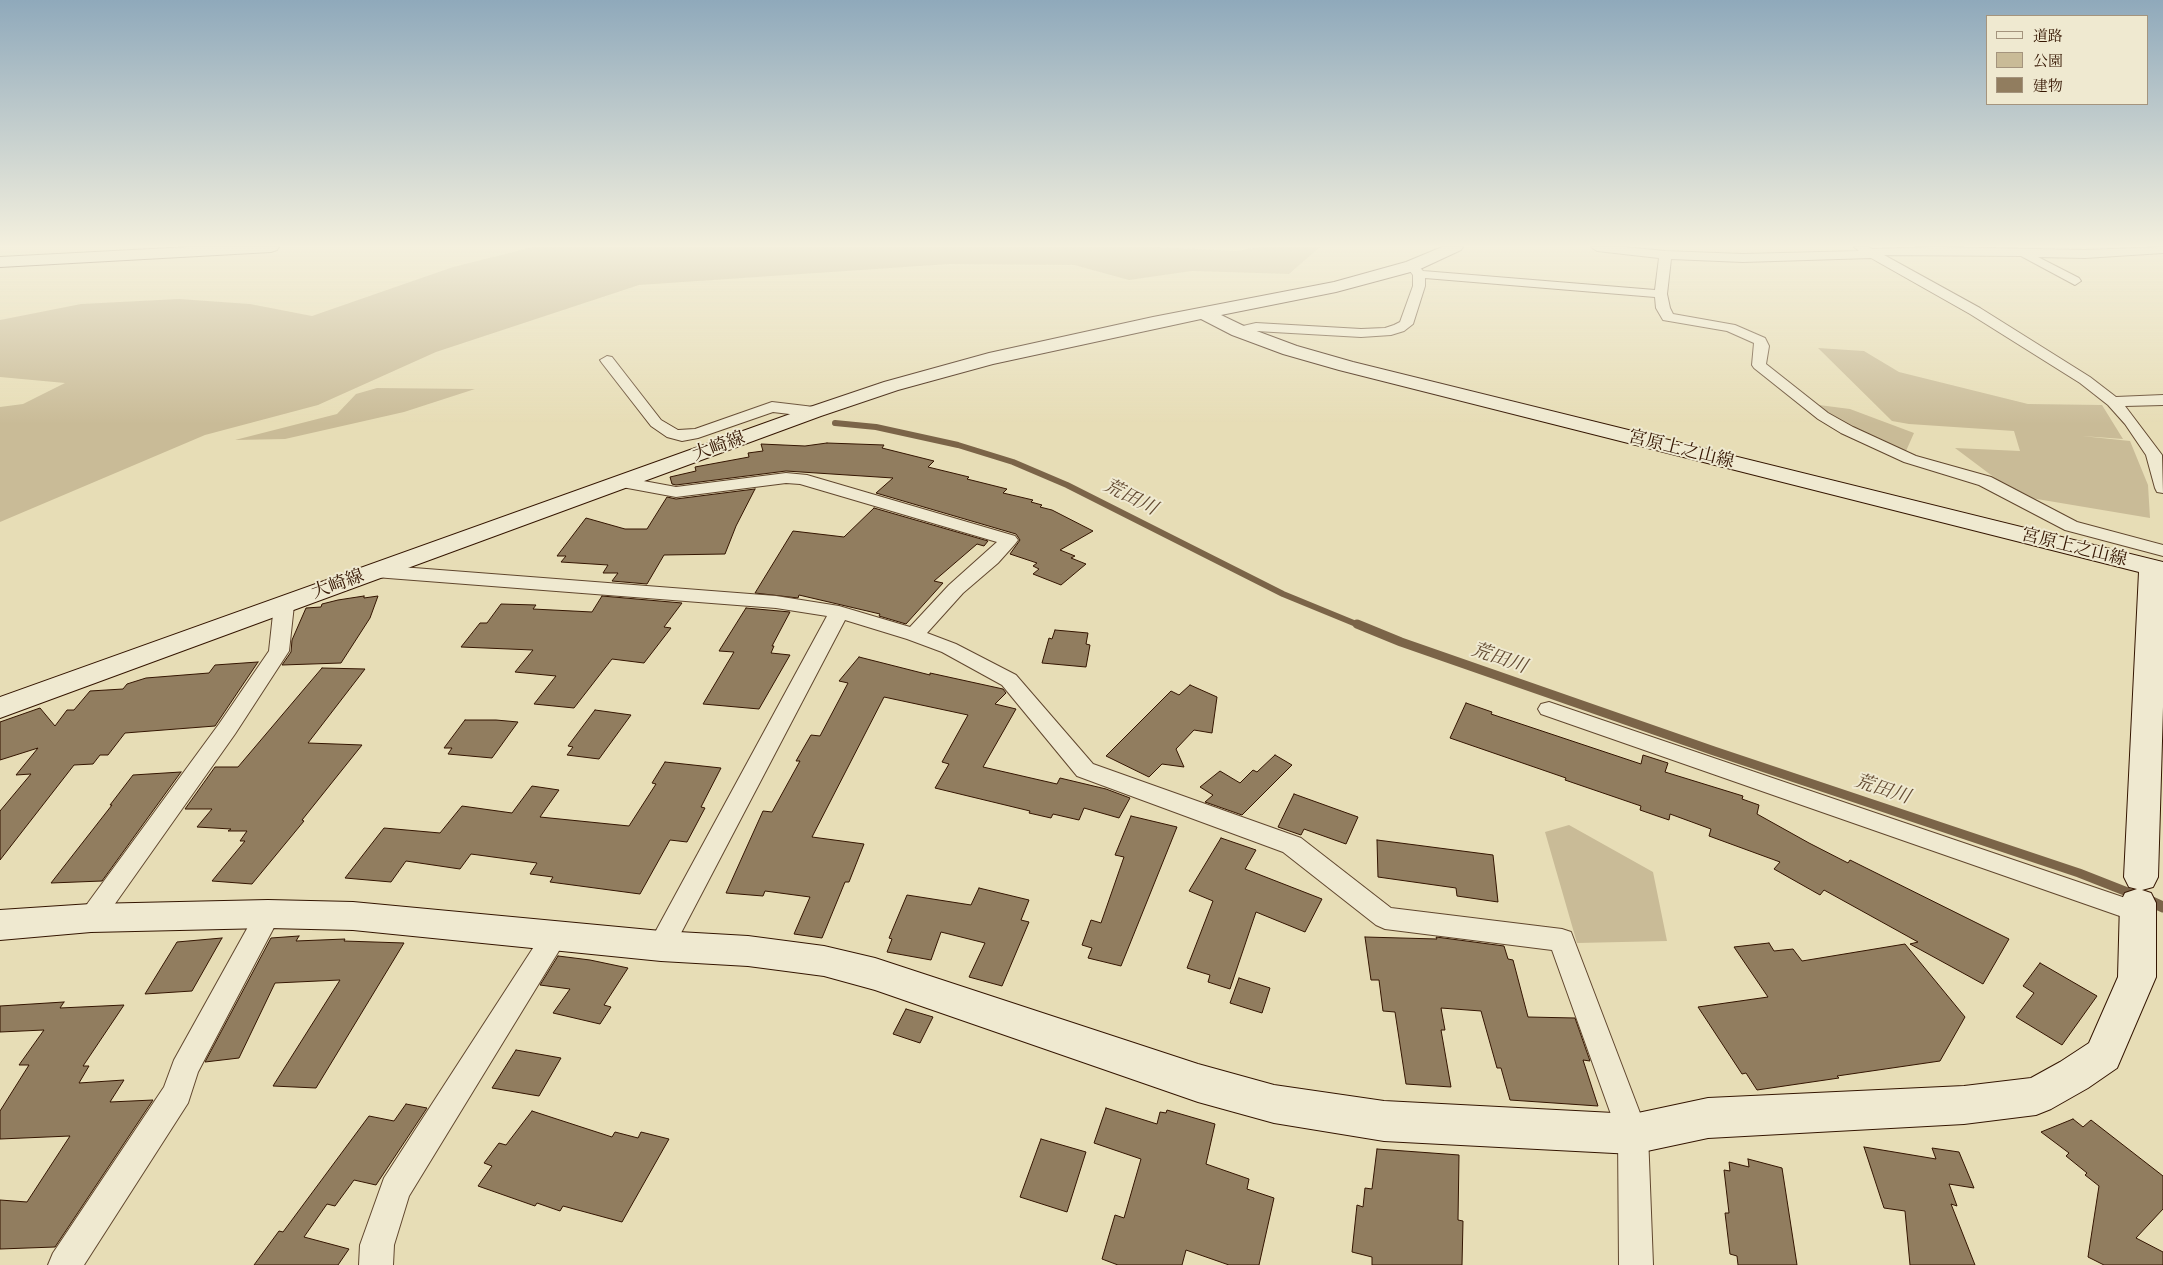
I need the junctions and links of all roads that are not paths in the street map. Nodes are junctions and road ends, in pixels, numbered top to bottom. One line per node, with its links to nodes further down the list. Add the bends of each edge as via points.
1 (1244, 306): 5 (street, 大崎線)
2 (1413, 306): 6 (street, via 1406,324 1386,332 1256,327)
3 (1663, 306): 13 (street, via 1668,317 1730,328 1760,341 1759,365 1823,416 1847,430 1910,459 1985,481 2072,526)
4 (1966, 306): 9 (street, via 2085,380)
5 (1205, 314): 6 (street, 宮原上之山線); 10 (street, 大崎線, via 989,359 891,386)
6 (1240, 331): 13 (street, 宮原上之山線, via 1346,366)
7 (607, 360): 10 (street, via 656,423 673,434 698,433 772,407)
8 (2163, 400): 9 (street)
9 (2113, 402): 12 (street, via 2154,455)
10 (814, 412): 11 (street, 大崎線)
11 (622, 482): 14 (street, 大崎線); 17 (street, via 676,492 801,478 1009,540 956,589)
12 (2163, 488)
13 (2160, 562): 20 (street, via 2149,687)
14 (375, 572): 15 (street, 大崎線); 16 (street, via 776,602)
15 (284, 605): 18 (street, 大崎線); 22 (street, via 279,651)
16 (839, 612): 17 (street); 25 (street)
17 (914, 635): 26 (street, via 949,648 1009,680 1085,770 1292,844 1385,918 1562,940)
18 (0, 708)
19 (1549, 709): 20 (street)
20 (2139, 898): 26 (street, via 2137,977 2103,1055 2036,1096 1964,1105 1708,1118)
21 (268, 914): 22 (street); 24 (street, via 354,916); 27 (street, via 184,1069 177,1094)
22 (91, 918): 23 (street)
23 (0, 925)
24 (555, 936): 25 (street); 28 (street, via 395,1189 377,1246)
25 (661, 946): 26 (street, via 748,951 824,961 875,974 1198,1083 1274,1104 1384,1121)
26 (1633, 1134): 29 (street)
27 (65, 1265)
28 (376, 1265)
29 (1636, 1265)

